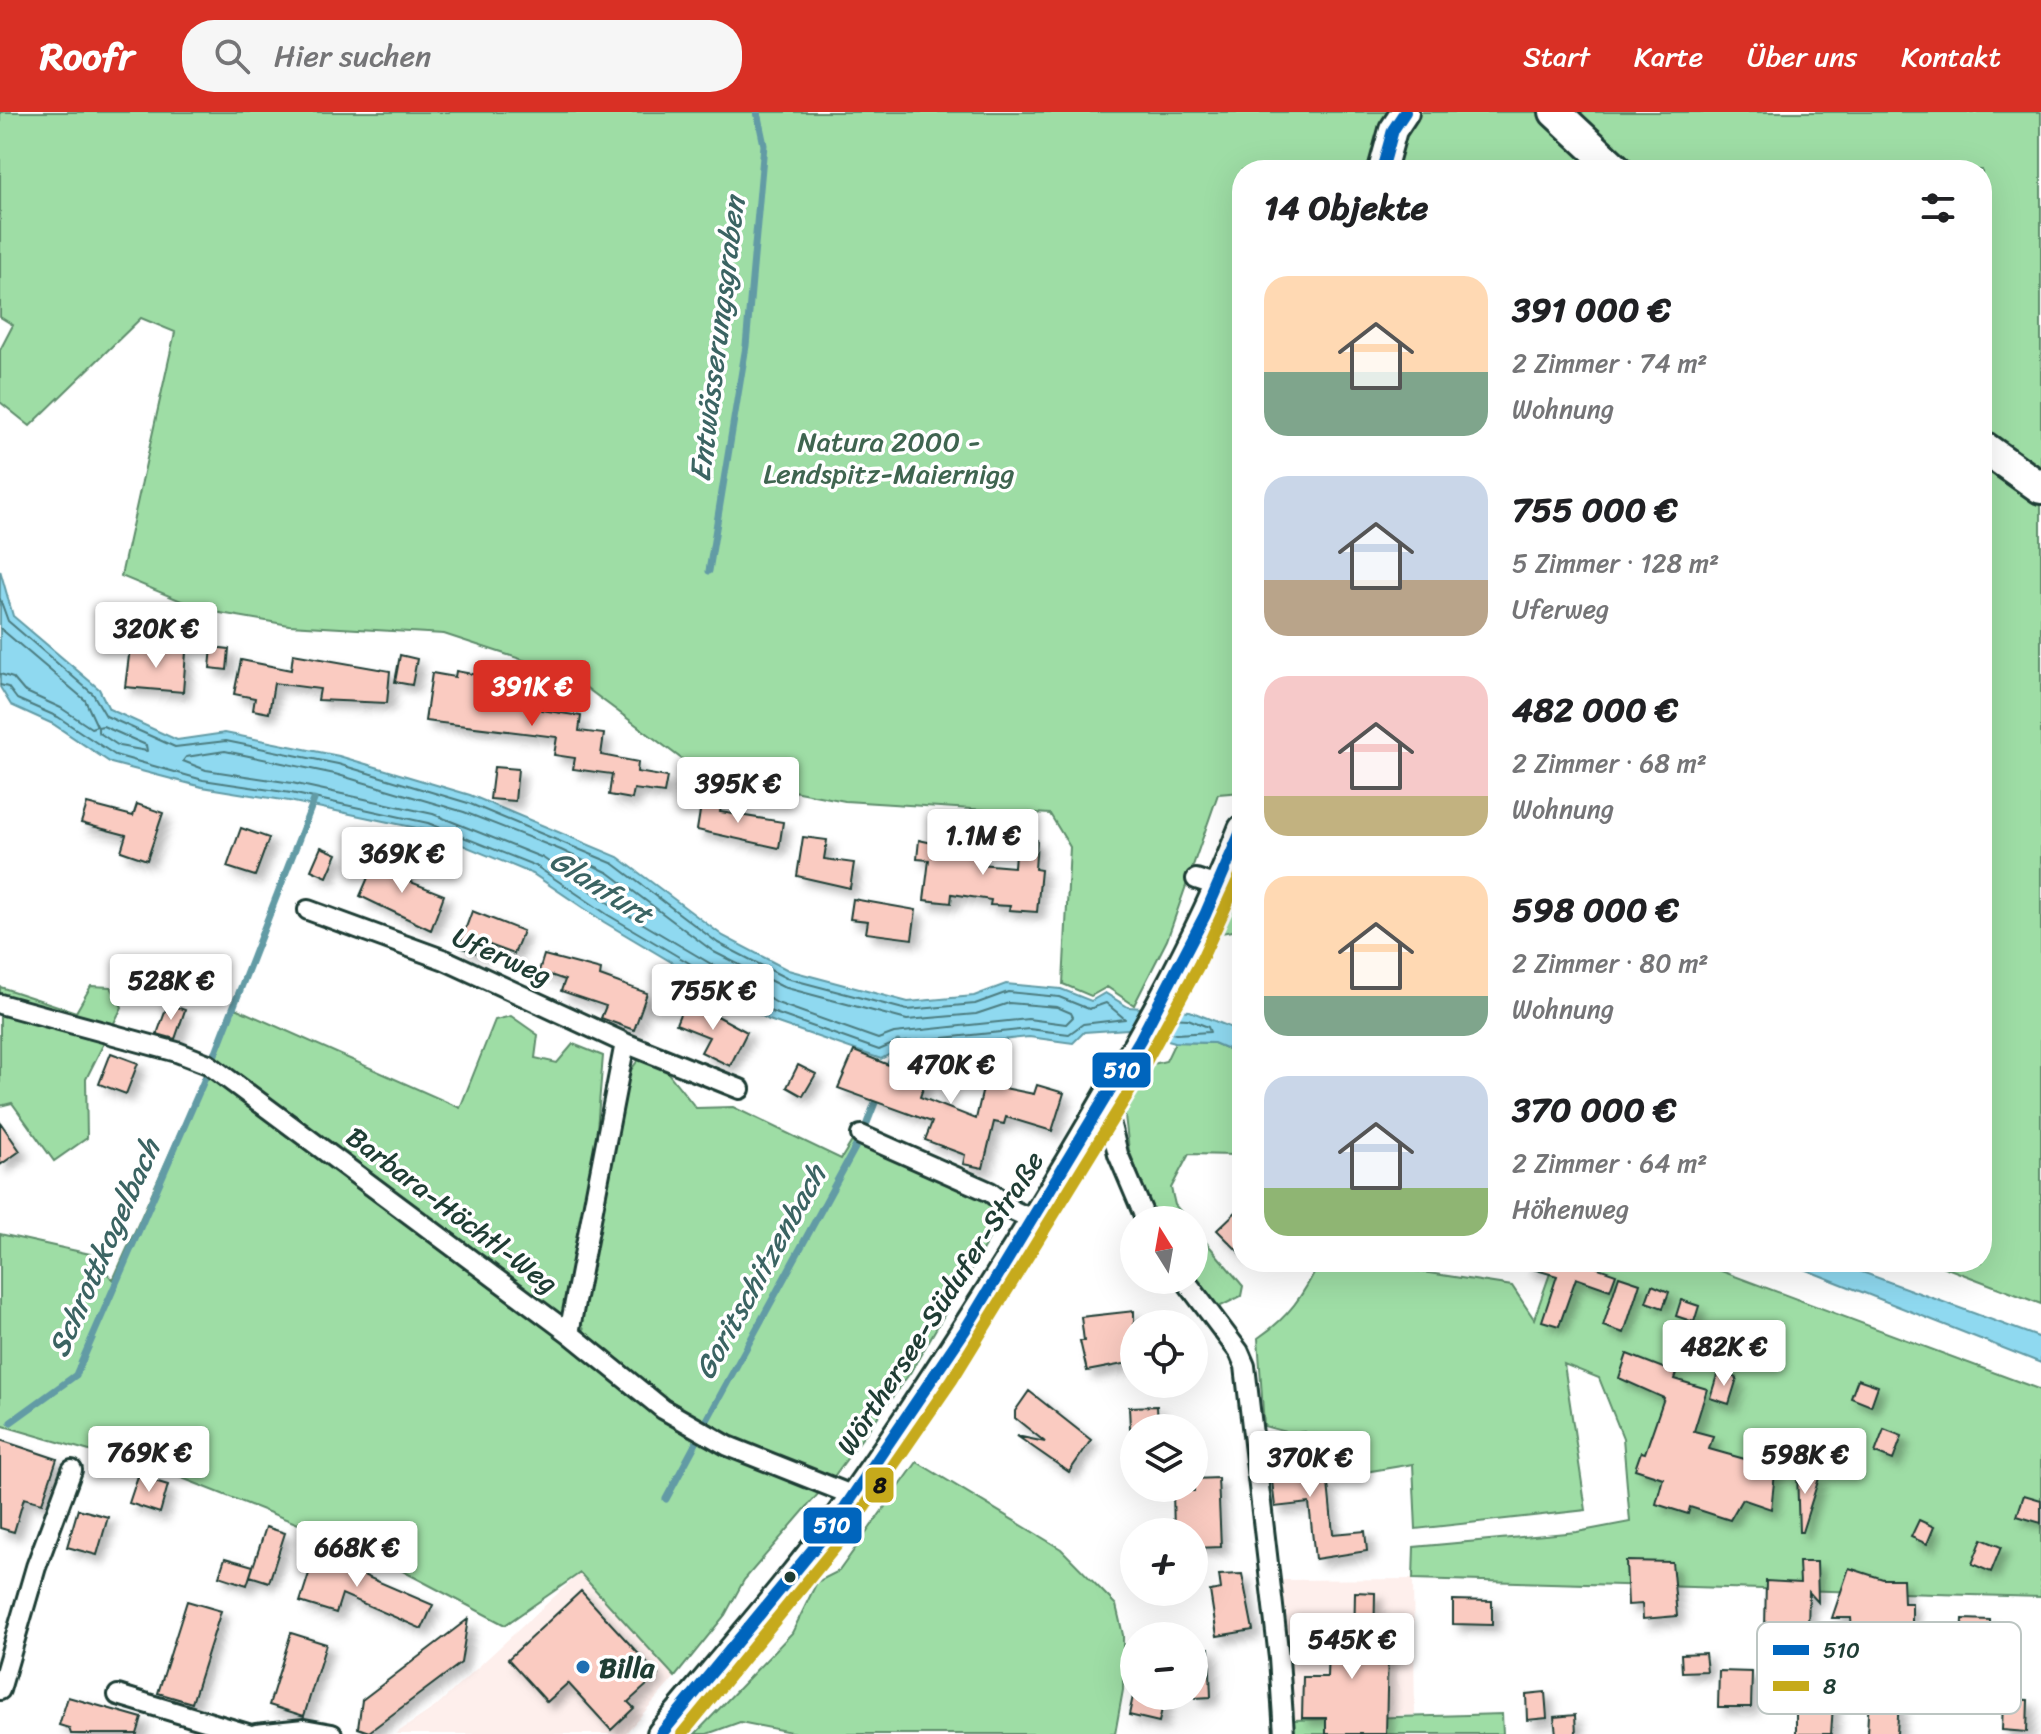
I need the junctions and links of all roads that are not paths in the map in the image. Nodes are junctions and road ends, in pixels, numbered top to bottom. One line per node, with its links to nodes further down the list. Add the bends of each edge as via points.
1 (1405, 112): 3 (main road, via 1393,130)
2 (1555, 112): 4 (main road)
3 (1385, 160)
4 (1606, 160)
5 (1992, 453): 6 (main road)
6 (2041, 488)
7 (1232, 845): 12 (main road, Wörthersee-Südufer-Straße, via 1208,883 1191,949)
8 (308, 910): 10 (street, Uferweg, via 445,960)
9 (0, 1004): 17 (street, Barbara-Höchtl-Weg, via 208,1064)
10 (625, 1043): 11 (street, Uferweg); 17 (street)
11 (740, 1089)
12 (1105, 1101): 14 (street, via 1118,1154); 15 (main road, Wörthersee-Südufer-Straße)
13 (861, 1135): 15 (street, via 990,1192)
14 (1140, 1206)
15 (1034, 1220): 19 (main road, Wörthersee-Südufer-Straße)
16 (1196, 1294): 26 (street, via 1239,1352 1247,1374)
17 (569, 1333): 19 (street, Barbara-Höchtl-Weg, via 618,1376 695,1430)
18 (72, 1470): 20 (street, via 36,1567)
19 (854, 1496): 25 (main road, Wörthersee-Südufer-Straße)
20 (0, 1690)
21 (118, 1695): 22 (street)
22 (248, 1734)
23 (256, 1734): 24 (street, via 304,1729)
24 (332, 1734)
25 (661, 1734)
26 (1284, 1734)

